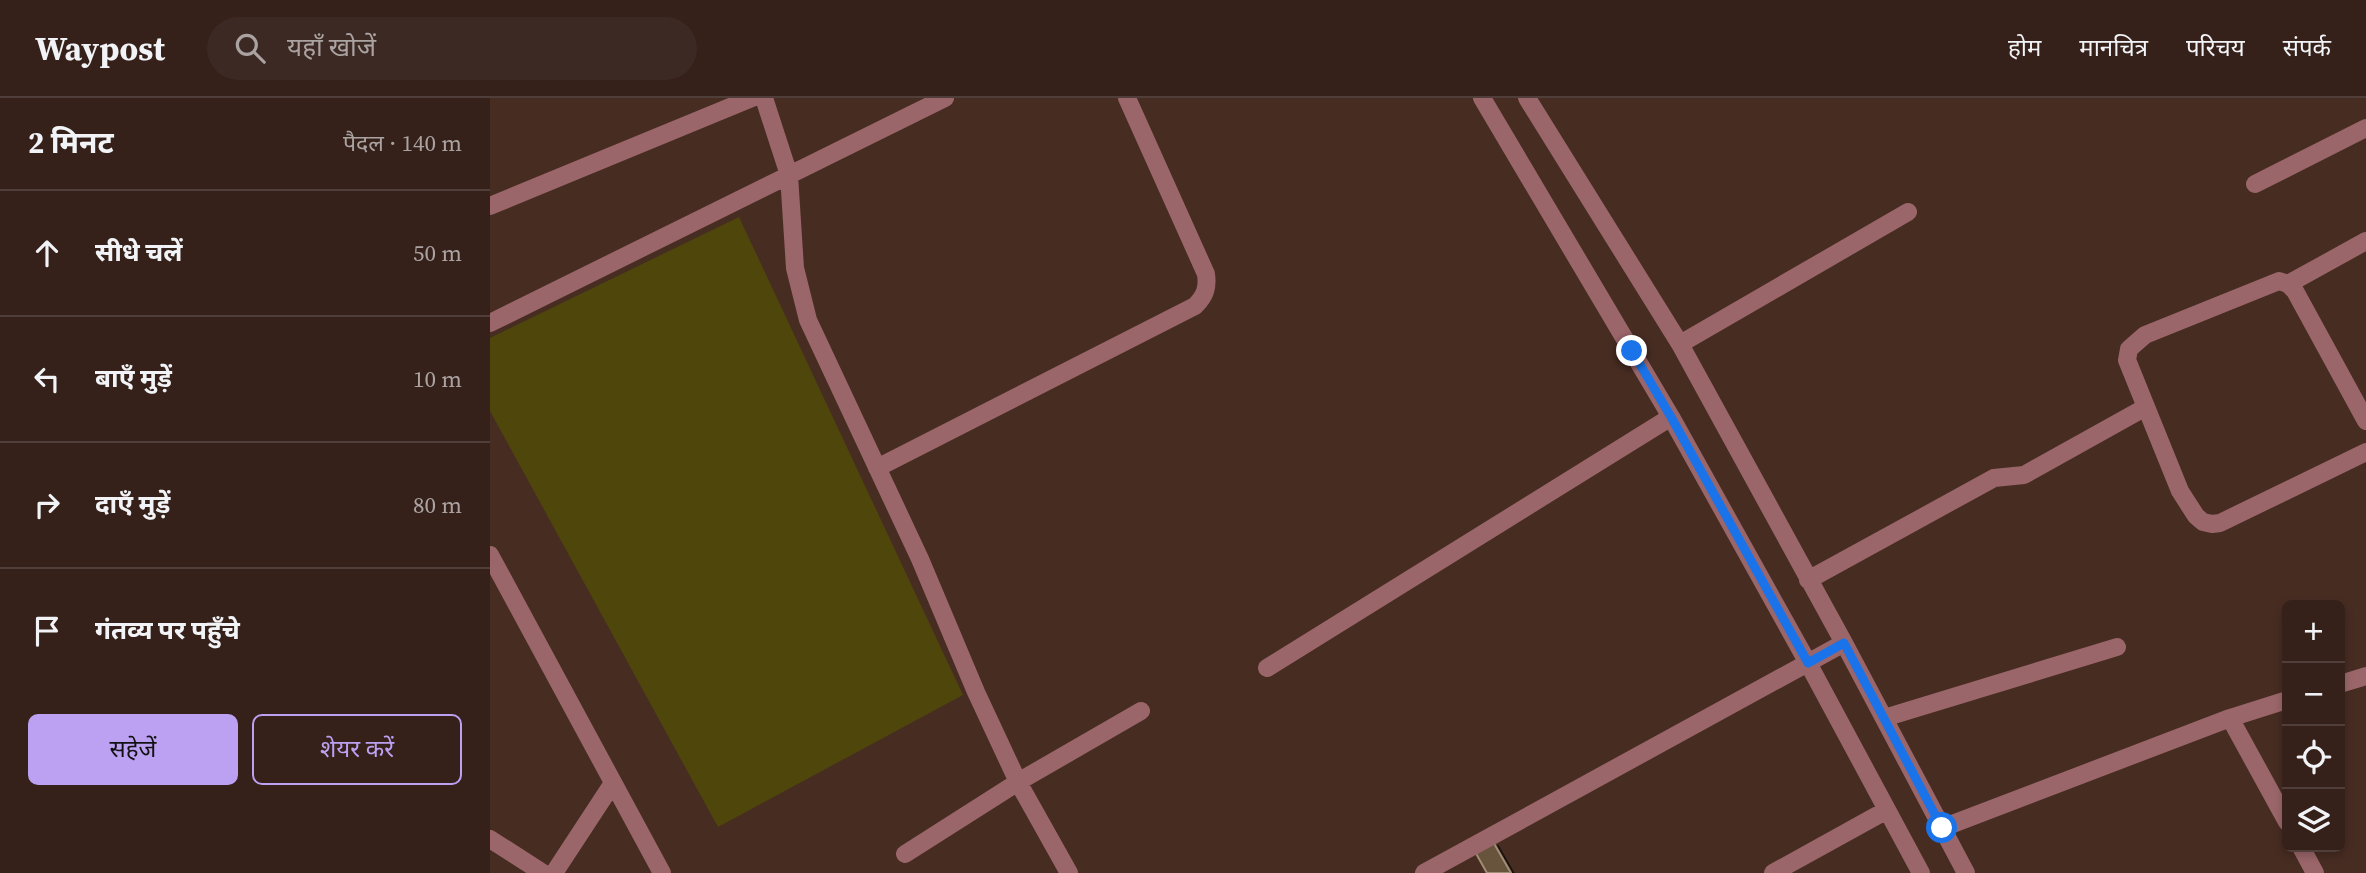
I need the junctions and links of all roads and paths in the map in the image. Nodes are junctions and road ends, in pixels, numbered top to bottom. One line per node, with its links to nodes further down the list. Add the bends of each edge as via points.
1 (752, 98): 10 (street)
2 (764, 98): 8 (street)
3 (945, 98): 8 (street)
4 (1127, 98): 20 (street, via 1206,274 1204,296 1195,306)
5 (1482, 98): 17 (street)
6 (1527, 98): 15 (street)
7 (2366, 128): 9 (street)
8 (789, 175): 14 (street); 20 (street, via 795,268 808,320)
9 (2255, 184)
10 (490, 206)
11 (1908, 212): 15 (street)
12 (2366, 241): 13 (street)
13 (2288, 284): 16 (street, via 2279,281 2135,341 2127,360); 18 (street)
14 (490, 323)
15 (1680, 344): 22 (street)
16 (2146, 407): 19 (street, via 2180,491 2196,516 2212,524); 22 (street, via 2024,475 1994,478)
17 (1671, 417): 25 (street); 26 (street)
18 (2366, 421)
19 (2366, 452)
20 (877, 468): 33 (street)
21 (490, 555): 34 (street)
22 (1808, 580): 23 (street)
23 (1844, 643): 25 (street); 31 (street)
24 (2117, 647): 31 (street)
25 (1808, 663): 35 (street); 46 (street)
26 (1267, 668)
27 (2366, 676): 28 (street)
28 (2345, 682)
29 (2282, 702): 32 (street)
30 (1141, 711): 33 (street)
31 (1884, 718): 37 (street)
32 (2231, 718): 36 (street); 37 (street)
33 (1018, 782): 40 (street); 45 (street)
34 (613, 783): 43 (street); 44 (street)
35 (1888, 810): 47 (street); 48 (street)
36 (2282, 813)
37 (1942, 828): 49 (street)
38 (490, 839): 42 (street)
39 (2303, 852): 41 (street)
40 (905, 854)
41 (2311, 872)
42 (543, 873)
43 (554, 873)
44 (662, 873)
45 (1069, 873)
46 (1423, 873)
47 (1773, 873)
48 (1921, 873)
49 (1966, 873)

